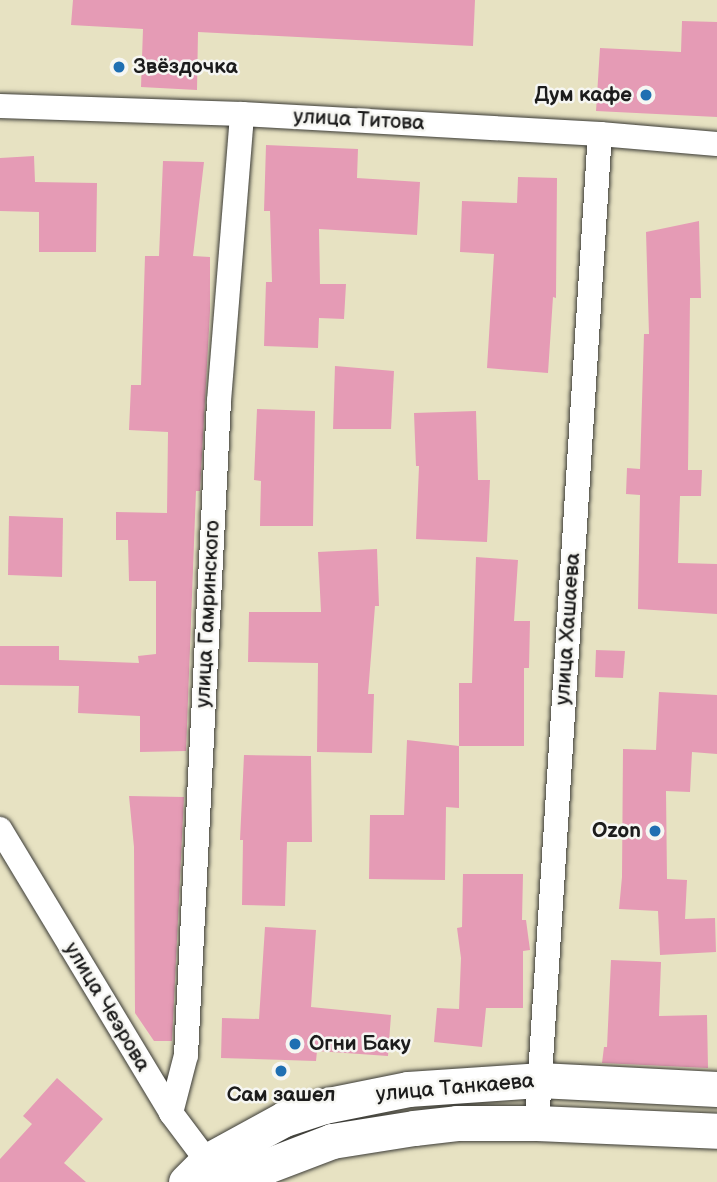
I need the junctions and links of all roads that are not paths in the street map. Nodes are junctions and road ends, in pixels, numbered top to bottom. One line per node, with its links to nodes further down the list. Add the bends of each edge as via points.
1 (0, 106): 2 (street, улица Титова)
2 (242, 114): 3 (street, улица Титова); 8 (street, улица Гамринского, via 219,401 187,1055)
3 (600, 134): 4 (street, улица Титова); 6 (street, улица Хашаева)
4 (717, 144)
5 (0, 829): 8 (street, улица Чеэрова)
6 (539, 1080): 7 (main road, улица Танкаева); 9 (street, улица Хашаева); 11 (main road, улица Танкаева, via 408,1089 324,1105 284,1119)
7 (717, 1089)
8 (171, 1113): 11 (street, улица Чеэрова)
9 (537, 1123): 10 (main road, улица Танкаева); 12 (main road, улица Танкаева, via 457,1123 332,1142 284,1158)
10 (717, 1131)
11 (204, 1175)
12 (237, 1182)

